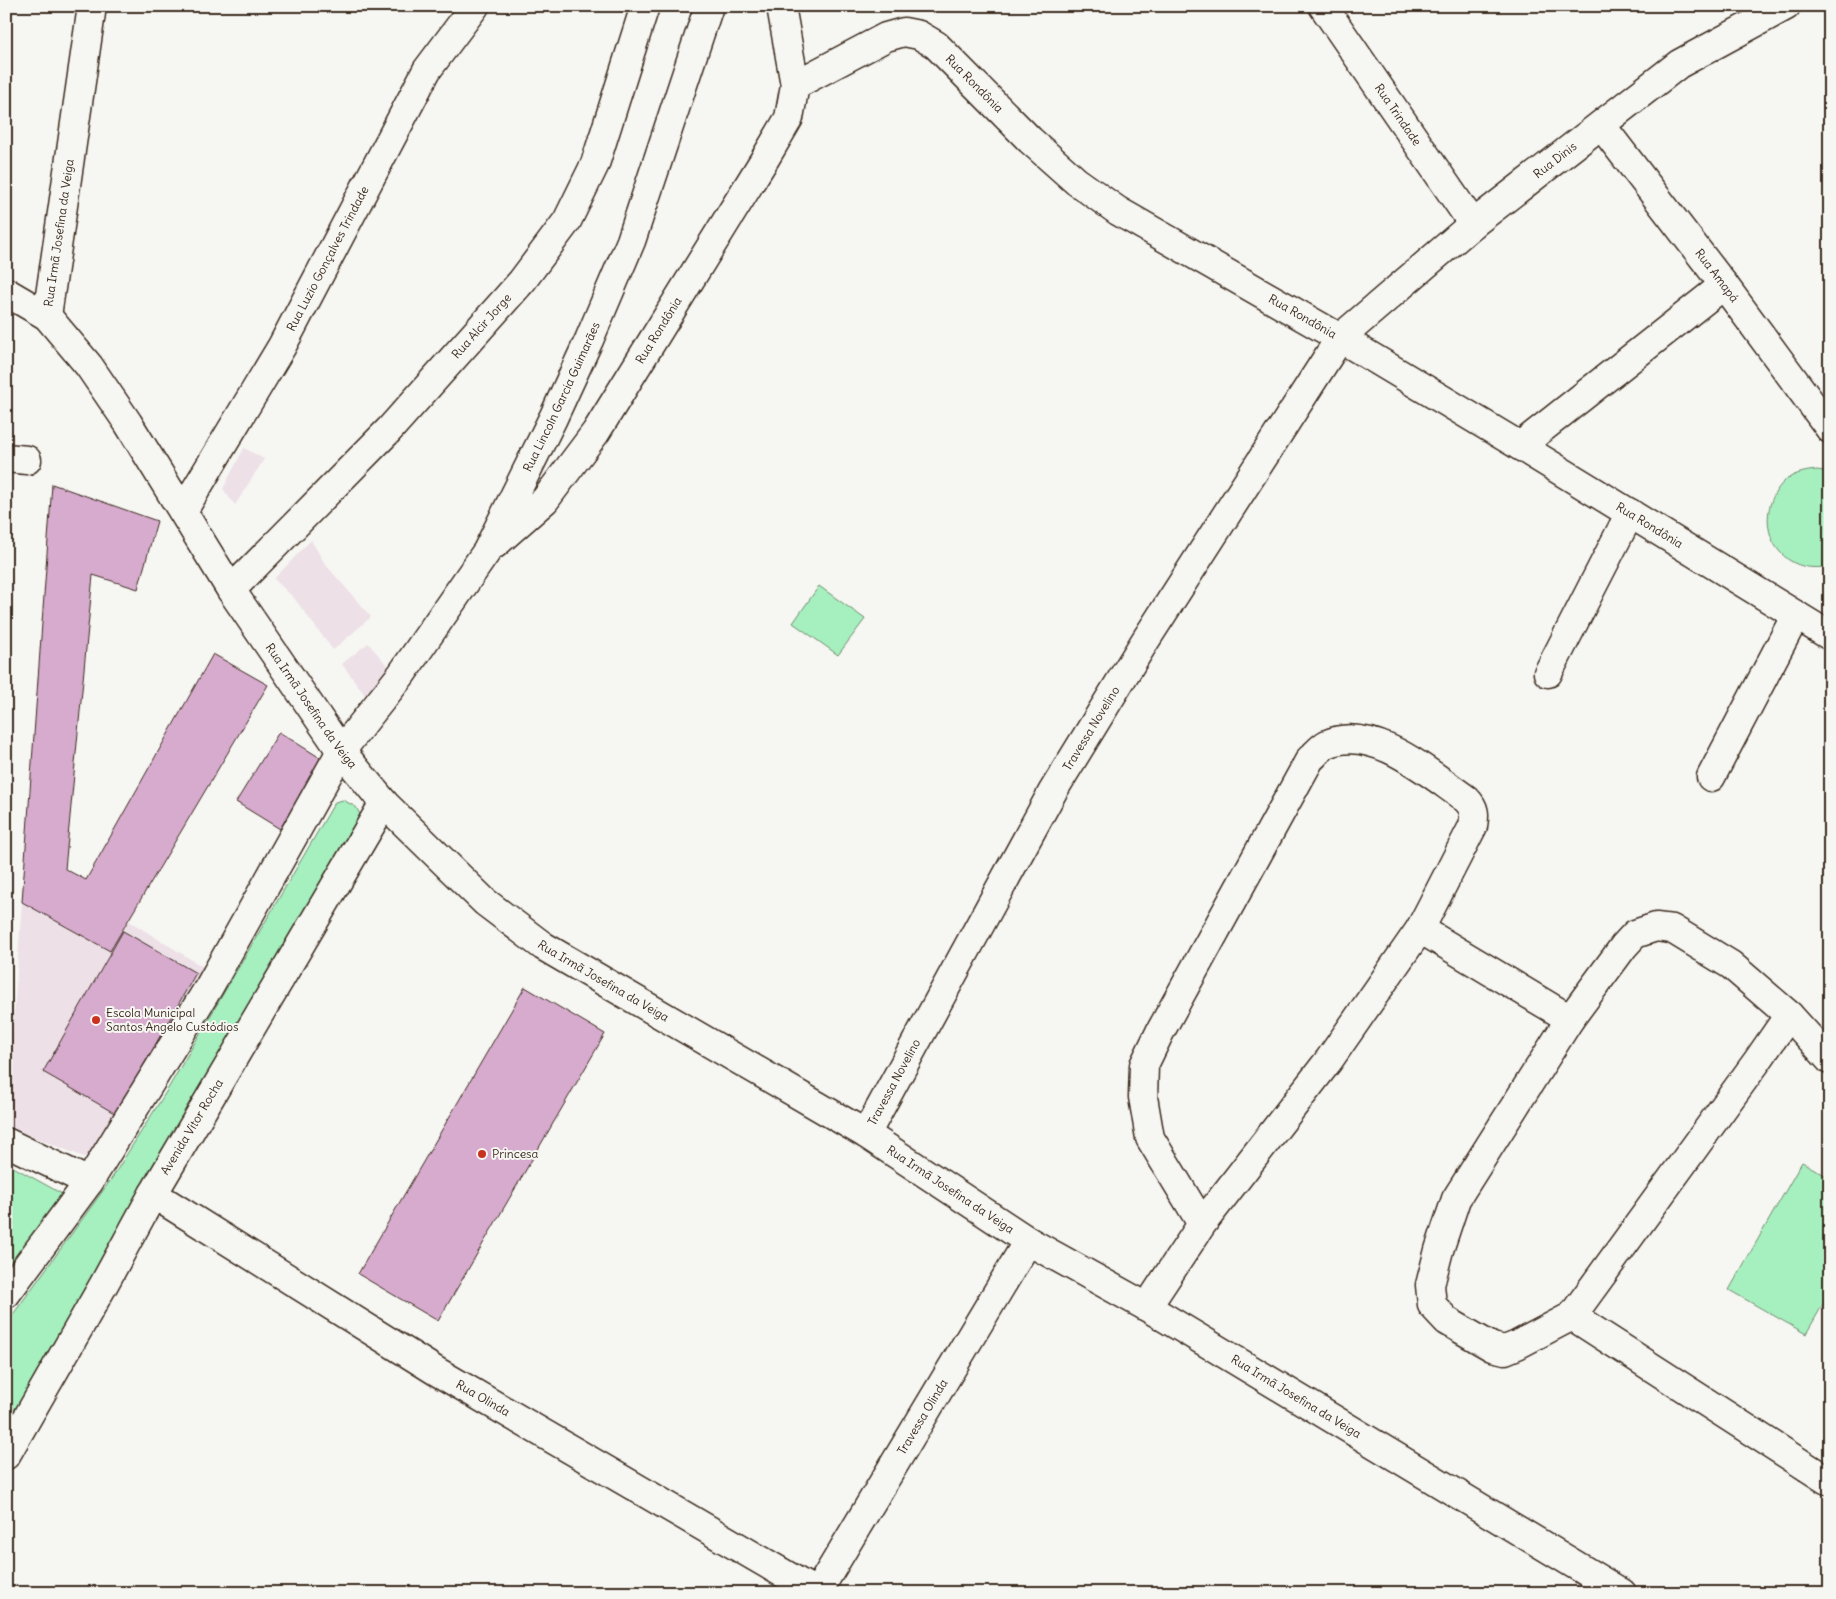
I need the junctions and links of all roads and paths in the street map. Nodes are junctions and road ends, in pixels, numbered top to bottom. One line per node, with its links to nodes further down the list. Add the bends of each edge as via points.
1 (92, 6): 13 (street, Rua Irmã Josefina da Veiga)
2 (475, 6): 17 (street, Rua Luzio Gonçalves Trindade, via 427,70 282,346)
3 (645, 6): 20 (street, Rua Alcir Jorge, via 595,164 567,221 522,281 389,430)
4 (709, 6): 19 (street, Rua Lincoln Garcia Guimarães, via 631,241 585,349)
5 (781, 6): 8 (street, Rua Rondônia)
6 (1323, 6): 10 (street, Rua Trindade)
7 (1786, 6): 9 (street, Rua Dinis, via 1679,64)
8 (795, 85): 14 (street, Rua Rondônia, via 886,37 904,32 919,35 936,44 1076,181 1118,211); 19 (street, Rua Rondônia, via 789,118 596,432 545,500)
9 (1600, 125): 10 (street, Rua Dinis); 11 (street, Rua Amapá)
10 (1473, 224): 14 (street, Rua Dinis)
11 (1724, 285): 15 (street, Rua Amapá); 16 (street)
12 (6, 292): 13 (street)
13 (47, 316): 17 (street, Rua Irmã Josefina da Veiga, via 89,366)
14 (1340, 338): 16 (street, Rua Rondônia); 31 (street, Travessa Novelino, via 1053,791)
15 (1830, 429)
16 (1520, 446): 18 (street, Rua Rondônia)
17 (183, 511): 20 (street, Rua Irmã Josefina da Veiga)
18 (1630, 513): 21 (street, Rua Rondônia); 23 (street)
19 (487, 551): 24 (street, Rua Lincoln Garcia Guimarães, via 400,676)
20 (231, 590): 24 (street, Rua Irmã Josefina da Veiga)
21 (1796, 615): 22 (street, Rua Rondônia); 25 (street)
22 (1830, 636)
23 (1548, 673)
24 (341, 751): 26 (street, Rua Irmã Josefina da Veiga); 33 (street, via 209,987)
25 (1711, 777)
26 (384, 803): 31 (street, Rua Irmã Josefina da Veiga, via 485,902 543,946); 34 (street, Avenida Vitor Rocha)
27 (1420, 930): 29 (street); 35 (street, via 1329,1060); 35 (street, via 1473,826 1475,814 1472,805 1394,750 1364,740 1343,740 1326,745 1310,759 1144,1065 1143,1096 1150,1138)
28 (1789, 1015): 29 (street, via 1731,965 1672,929 1656,926 1635,934); 30 (street); 39 (street)
29 (1570, 1019): 39 (street, via 1456,1199 1430,1284 1432,1305 1447,1321 1492,1347 1505,1350)
30 (1830, 1060)
31 (866, 1134): 36 (street, Rua Irmã Josefina da Veiga)
32 (6, 1142): 33 (street)
33 (89, 1182): 37 (street)
34 (153, 1194): 40 (street, Avenida Vitor Rocha); 42 (street, Rua Olinda, via 436,1371)
35 (1202, 1224): 38 (street)
36 (1028, 1241): 38 (street, Rua Irmã Josefina da Veiga); 42 (street, Travessa Olinda)
37 (6, 1294)
38 (1147, 1307): 43 (street, Rua Irmã Josefina da Veiga)
39 (1572, 1316): 41 (street)
40 (6, 1455)
41 (1829, 1479)
42 (817, 1593)
43 (1622, 1593)

